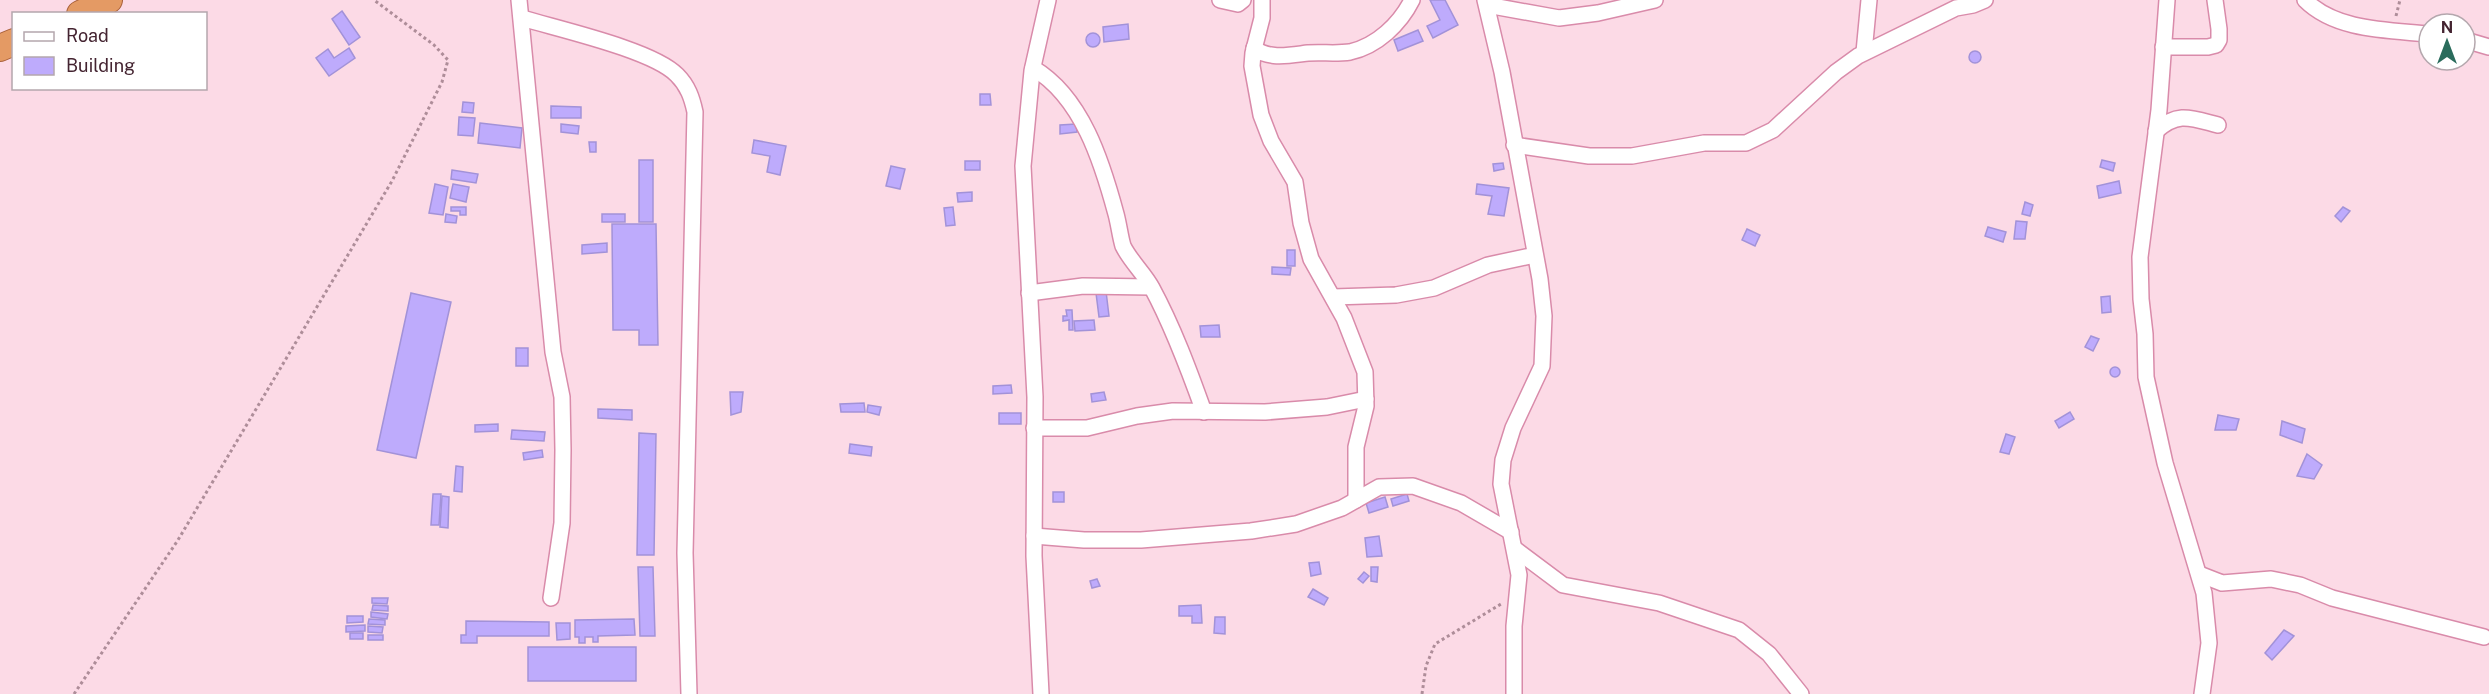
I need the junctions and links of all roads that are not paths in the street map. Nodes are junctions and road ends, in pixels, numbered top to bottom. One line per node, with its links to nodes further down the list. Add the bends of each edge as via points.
1 (109, 0): 15 (highway)
2 (519, 0): 16 (street)
3 (1048, 0): 21 (street)
4 (1220, 0): 5 (street, via 1238,4)
5 (1243, 0)
6 (1262, 0): 19 (street)
7 (1412, 0): 19 (street, via 1387,33 1351,51 1283,56)
8 (1655, 0): 14 (street, via 1559,18)
9 (1869, 0): 20 (street)
10 (1985, 0): 20 (street, via 1956,8)
11 (2167, 0): 18 (street)
12 (2215, 0): 18 (street, via 2219,29 2216,45)
13 (2305, 0): 17 (street, via 2336,20 2358,28)
14 (1486, 3): 24 (street)
15 (84, 12)
16 (522, 18): 37 (street, via 553,352 562,397 562,523); 39 (street, via 651,58 676,74 690,92 695,112 685,553)
17 (2417, 33)
18 (2163, 47): 23 (street)
19 (1254, 48): 28 (street, via 1252,66 1261,115 1295,182 1308,250)
20 (1864, 52): 24 (street, via 1836,72 1773,130 1746,143 1704,143 1632,156 1589,156)
21 (1033, 68): 26 (street, via 1060,89 1083,125 1101,166 1124,246); 27 (street, via 1023,166)
22 (2218, 125): 23 (street, via 2180,117)
23 (2156, 131): 36 (street, via 2140,257 2146,377 2165,463)
24 (1514, 145): 25 (street)
25 (1535, 255): 28 (street, via 1488,265 1434,288 1380,296); 33 (street, via 1544,316 1544,347 1542,366 1513,428 1503,460 1501,484)
26 (1151, 287): 27 (street, via 1072,287); 30 (street)
27 (1029, 293): 31 (street)
28 (1333, 297): 29 (street, via 1365,372)
29 (1366, 399): 30 (street, via 1294,410); 32 (street, via 1356,447)
30 (1204, 411): 31 (street, via 1153,413 1087,428)
31 (1034, 428): 34 (street)
32 (1356, 500): 33 (street, via 1379,487 1413,486 1461,503); 34 (street, via 1296,524 1251,531 1141,540)
33 (1511, 532): 35 (street)
34 (1034, 536): 40 (street)
35 (1515, 549): 41 (street, via 1519,575); 42 (street, via 1563,585 1659,603 1739,630 1769,654)
36 (2199, 574): 38 (street, via 2222,583 2271,579 2300,585 2332,598); 43 (street, via 2209,643)
37 (551, 598)
38 (2484, 637)
39 (689, 694)
40 (1041, 694)
41 (1514, 694)
42 (1801, 694)
43 (2202, 694)

